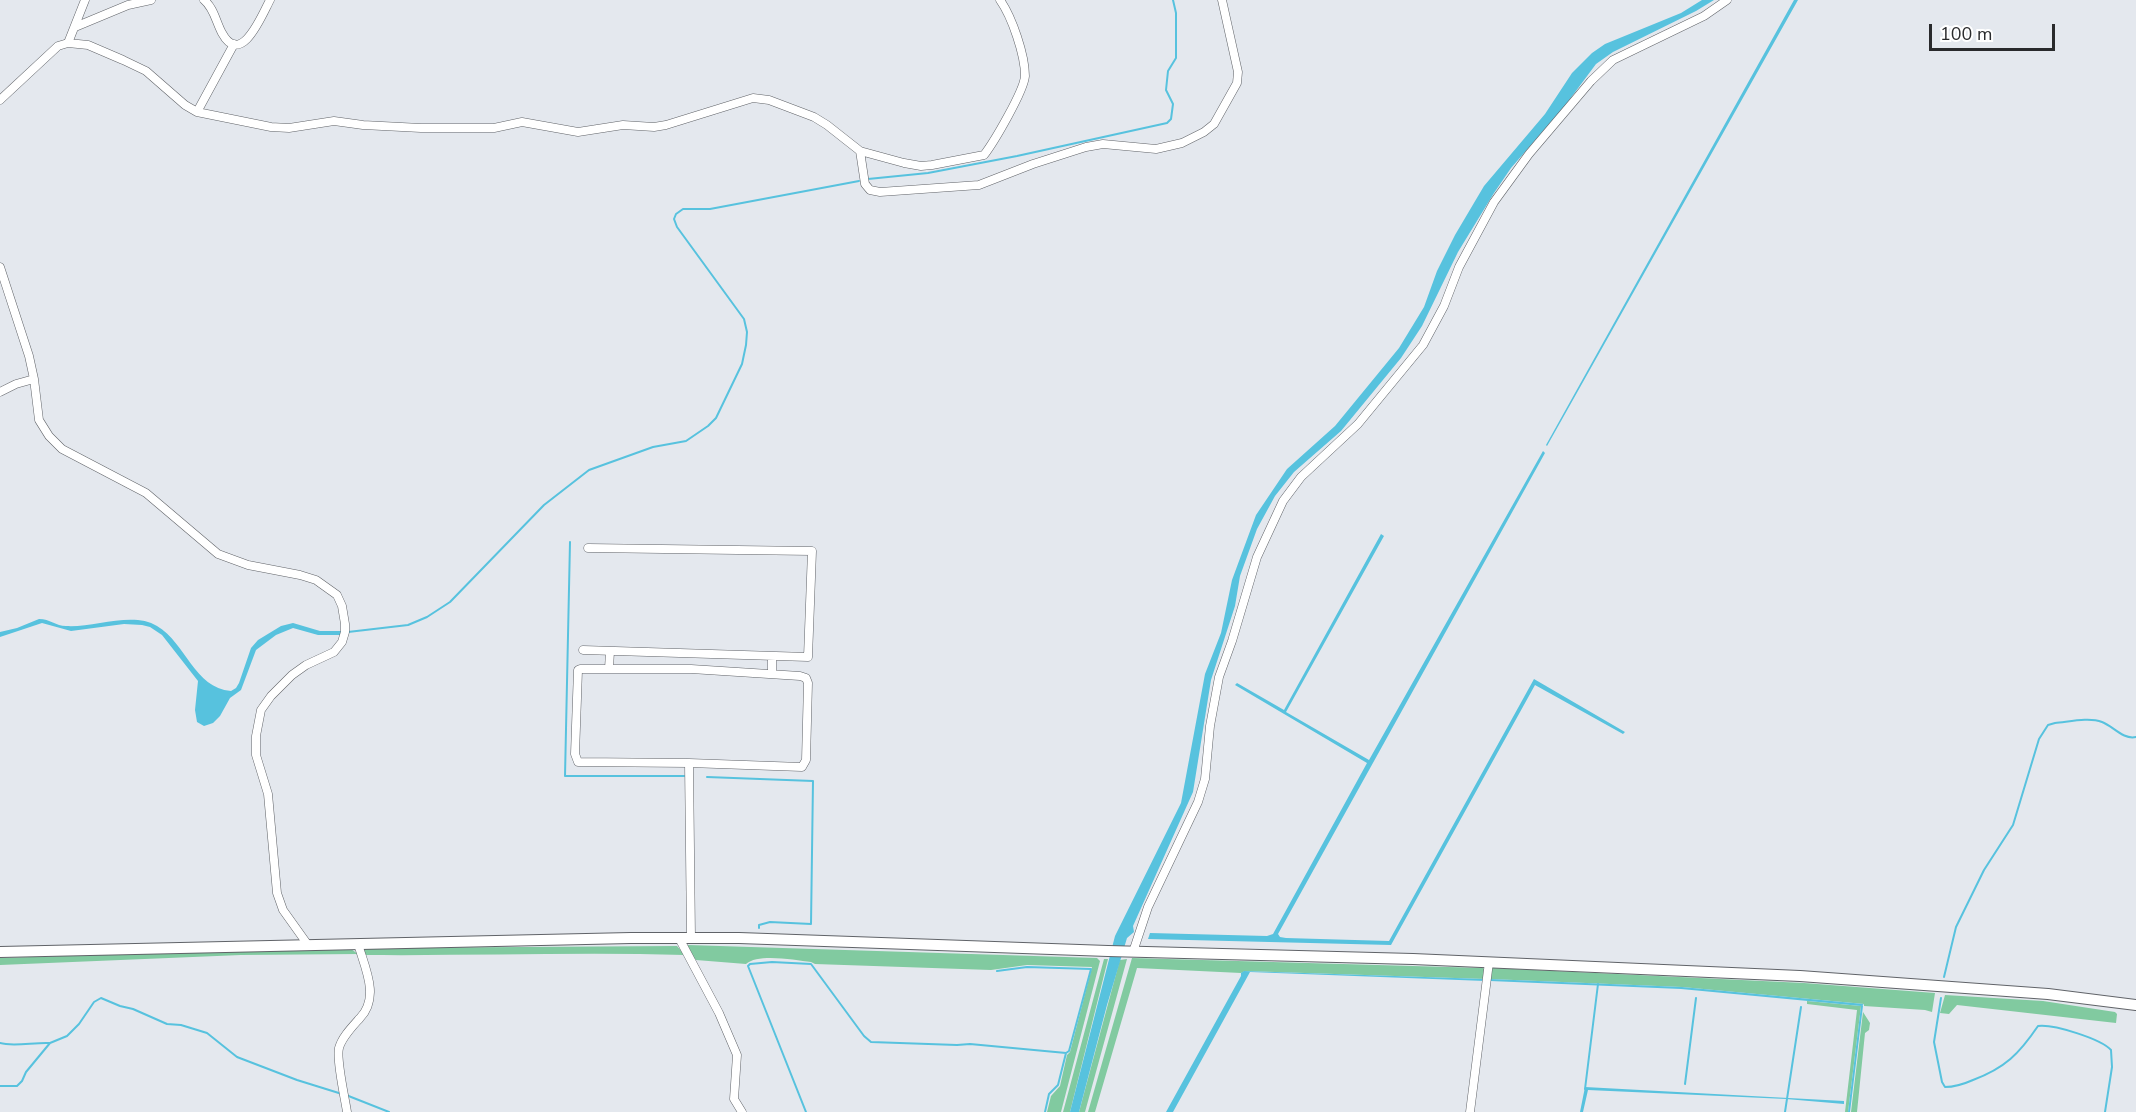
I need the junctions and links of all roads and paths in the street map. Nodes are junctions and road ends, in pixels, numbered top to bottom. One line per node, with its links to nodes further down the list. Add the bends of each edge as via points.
1 (85, 0): 8 (street)
2 (151, 0): 8 (street)
3 (205, 0): 10 (street, via 223,35)
4 (270, 0): 10 (street, via 246,41)
5 (1000, 0): 13 (street, via 1015,32 1025,77 984,155 921,166)
6 (1222, 0): 13 (street, via 1237,83 1214,124 1182,143 1156,149 1094,146 979,186 880,192 865,184)
7 (1727, 0): 31 (street, via 1704,16 1613,60 1591,81 1494,202 1423,345 1358,424 1301,477 1283,501 1257,557 1219,677 1202,791)
8 (75, 27): 9 (street)
9 (68, 43): 11 (street, via 58,46); 12 (street, via 87,45 146,71)
10 (234, 44): 12 (street)
11 (0, 100)
12 (197, 112): 13 (street, via 289,128 334,121 421,128 494,128 522,122 578,132 623,125 666,125 753,98 814,117)
13 (860, 151)
14 (0, 267): 15 (street)
15 (34, 380): 16 (street); 29 (street, via 39,420 62,449 146,493 218,554 316,580 337,595 345,624 342,642 334,652 292,675 271,696 261,710 256,736 256,755 268,794 277,893 283,910)
16 (0, 392)
17 (588, 548): 21 (street, via 812,551 808,657)
18 (583, 651): 19 (street)
19 (610, 651): 20 (street); 22 (street)
20 (690, 654): 21 (street); 23 (street)
21 (772, 656): 24 (street)
22 (609, 669): 23 (street); 25 (street, via 578,670 578,762)
23 (691, 669): 24 (street)
24 (772, 674): 25 (street, via 800,676 808,683 805,765)
25 (689, 763): 27 (street)
26 (679, 938): 27 (main road); 28 (main road); 35 (street, via 729,1035 736,1055 735,1099)
27 (691, 938): 31 (main road)
28 (358, 944): 29 (main road); 34 (street, via 371,991 363,1015 338,1049)
29 (308, 945): 30 (main road)
30 (0, 952)
31 (1130, 952): 32 (main road)
32 (1489, 962): 33 (main road, via 1800,976 2048,994); 36 (street)
33 (2136, 1005)
34 (347, 1112)
35 (742, 1112)
36 (1470, 1112)

